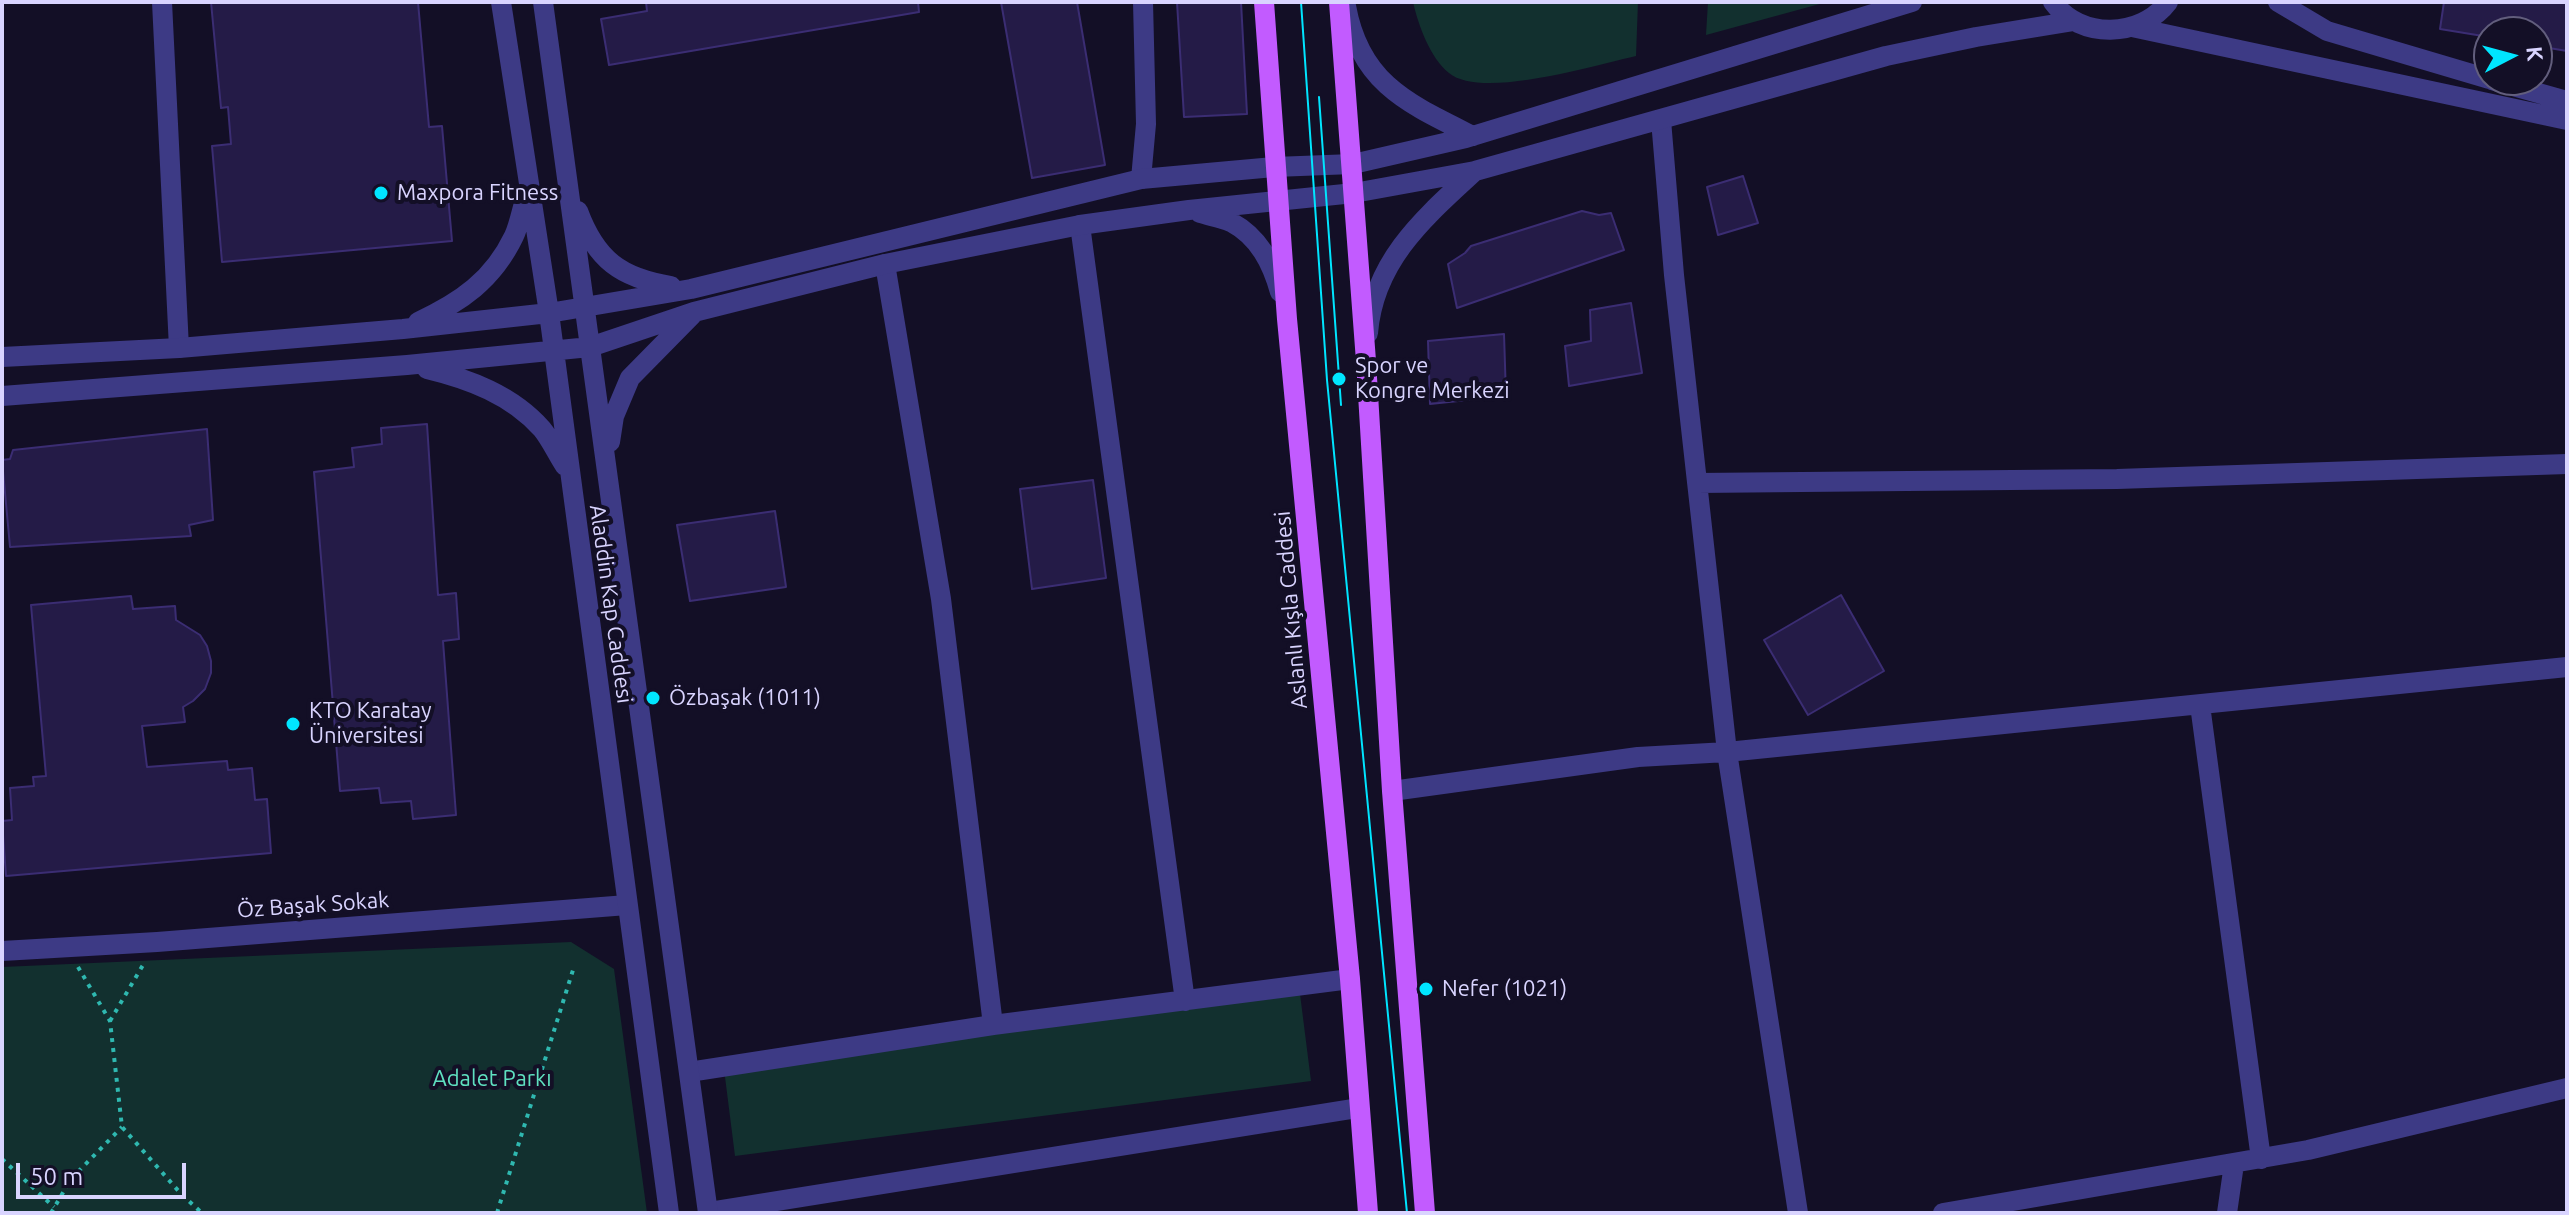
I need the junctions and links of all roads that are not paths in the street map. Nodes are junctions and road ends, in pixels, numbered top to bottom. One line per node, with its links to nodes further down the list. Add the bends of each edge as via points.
1 (162, 2): 36 (street)
2 (501, 2): 23 (street, Aladdin Kap Caddesi)
3 (543, 2): 22 (street, Aladdin Kap Caddesi)
4 (1143, 2): 21 (street, via 1146,124)
5 (1264, 2): 19 (main road, Aslanlı Kışla Caddesi)
6 (1339, 2): 18 (main road)
7 (1346, 2): 17 (street, via 1350,28 1366,63 1422,111)
8 (1912, 2): 17 (street)
9 (2053, 2): 12 (street)
10 (2168, 2): 13 (street)
11 (2278, 2): 14 (street, via 2327,31)
12 (2074, 21): 13 (street, via 2097,30); 15 (street, via 1886,56)
13 (2132, 27): 16 (street)
14 (2473, 75)
15 (1661, 120): 20 (street); 45 (street)
16 (2567, 120)
17 (1473, 136): 18 (street)
18 (1353, 164): 19 (street); 24 (main road)
19 (1274, 167): 21 (street); 25 (main road, Aslanlı Kışla Caddesi)
20 (1475, 171): 24 (street); 39 (street, via 1421,221 1390,262 1370,313)
21 (1141, 179): 29 (street)
22 (567, 181): 29 (street, via 584,228 608,263 645,282); 30 (street, Aladdin Kap Caddesi)
23 (529, 186): 32 (street, Aladdin Kap Caddesi); 34 (street, via 514,235 490,275 451,306)
24 (1354, 193): 25 (street); 39 (main road)
25 (1277, 200): 26 (street); 33 (main road, Aslanlı Kışla Caddesi)
26 (1189, 210): 27 (street); 33 (street, via 1230,222 1257,243 1273,267)
27 (1080, 225): 28 (street); 53 (street)
28 (885, 264): 31 (street); 54 (street, via 941,599)
29 (691, 289): 30 (street)
30 (585, 307): 32 (street); 35 (street, Aladdin Kap Caddesi)
31 (694, 312): 35 (street); 43 (street, via 630,378 614,416)
32 (549, 313): 34 (street); 37 (street, Aladdin Kap Caddesi)
33 (1287, 319): 52 (main road, Aslanlı Kışla Caddesi)
34 (403, 329): 36 (street)
35 (590, 347): 37 (street); 43 (street, Aladdin Kap Caddesi)
36 (179, 348): 38 (street)
37 (553, 352): 40 (street); 44 (street, Aladdin Kap Caddesi)
38 (2, 357)
39 (1366, 361): 49 (main road)
40 (407, 365): 41 (street); 44 (street, via 457,376 506,398 542,429)
41 (2, 396)
42 (2567, 464): 45 (street, via 2117,479)
43 (607, 469): 55 (street, Aladdin Kap Caddesi)
44 (568, 472): 50 (street, Aladdin Kap Caddesi)
45 (1697, 483): 48 (street)
46 (2567, 667): 47 (street)
47 (2200, 705): 48 (street); 58 (street)
48 (1727, 752): 49 (street, via 1638,757); 64 (street)
49 (1392, 791): 63 (main road)
50 (627, 905): 51 (street, Öz Başak Sokak); 60 (street, Aladdin Kap Caddesi)
51 (2, 951)
52 (1350, 979): 53 (street); 57 (main road, Aslanlı Kışla Caddesi)
53 (1185, 1001): 54 (street)
54 (993, 1025): 55 (street)
55 (689, 1072): 61 (street, Aladdin Kap Caddesi)
56 (2567, 1088): 58 (street)
57 (1358, 1108): 61 (street); 62 (main road, Aslanlı Kışla Caddesi)
58 (2261, 1159): 59 (street)
59 (2234, 1164): 65 (street); 66 (street)
60 (669, 1213)
61 (708, 1213)
62 (1368, 1213)
63 (1425, 1213)
64 (1798, 1213)
65 (1943, 1213)
66 (2227, 1213)

